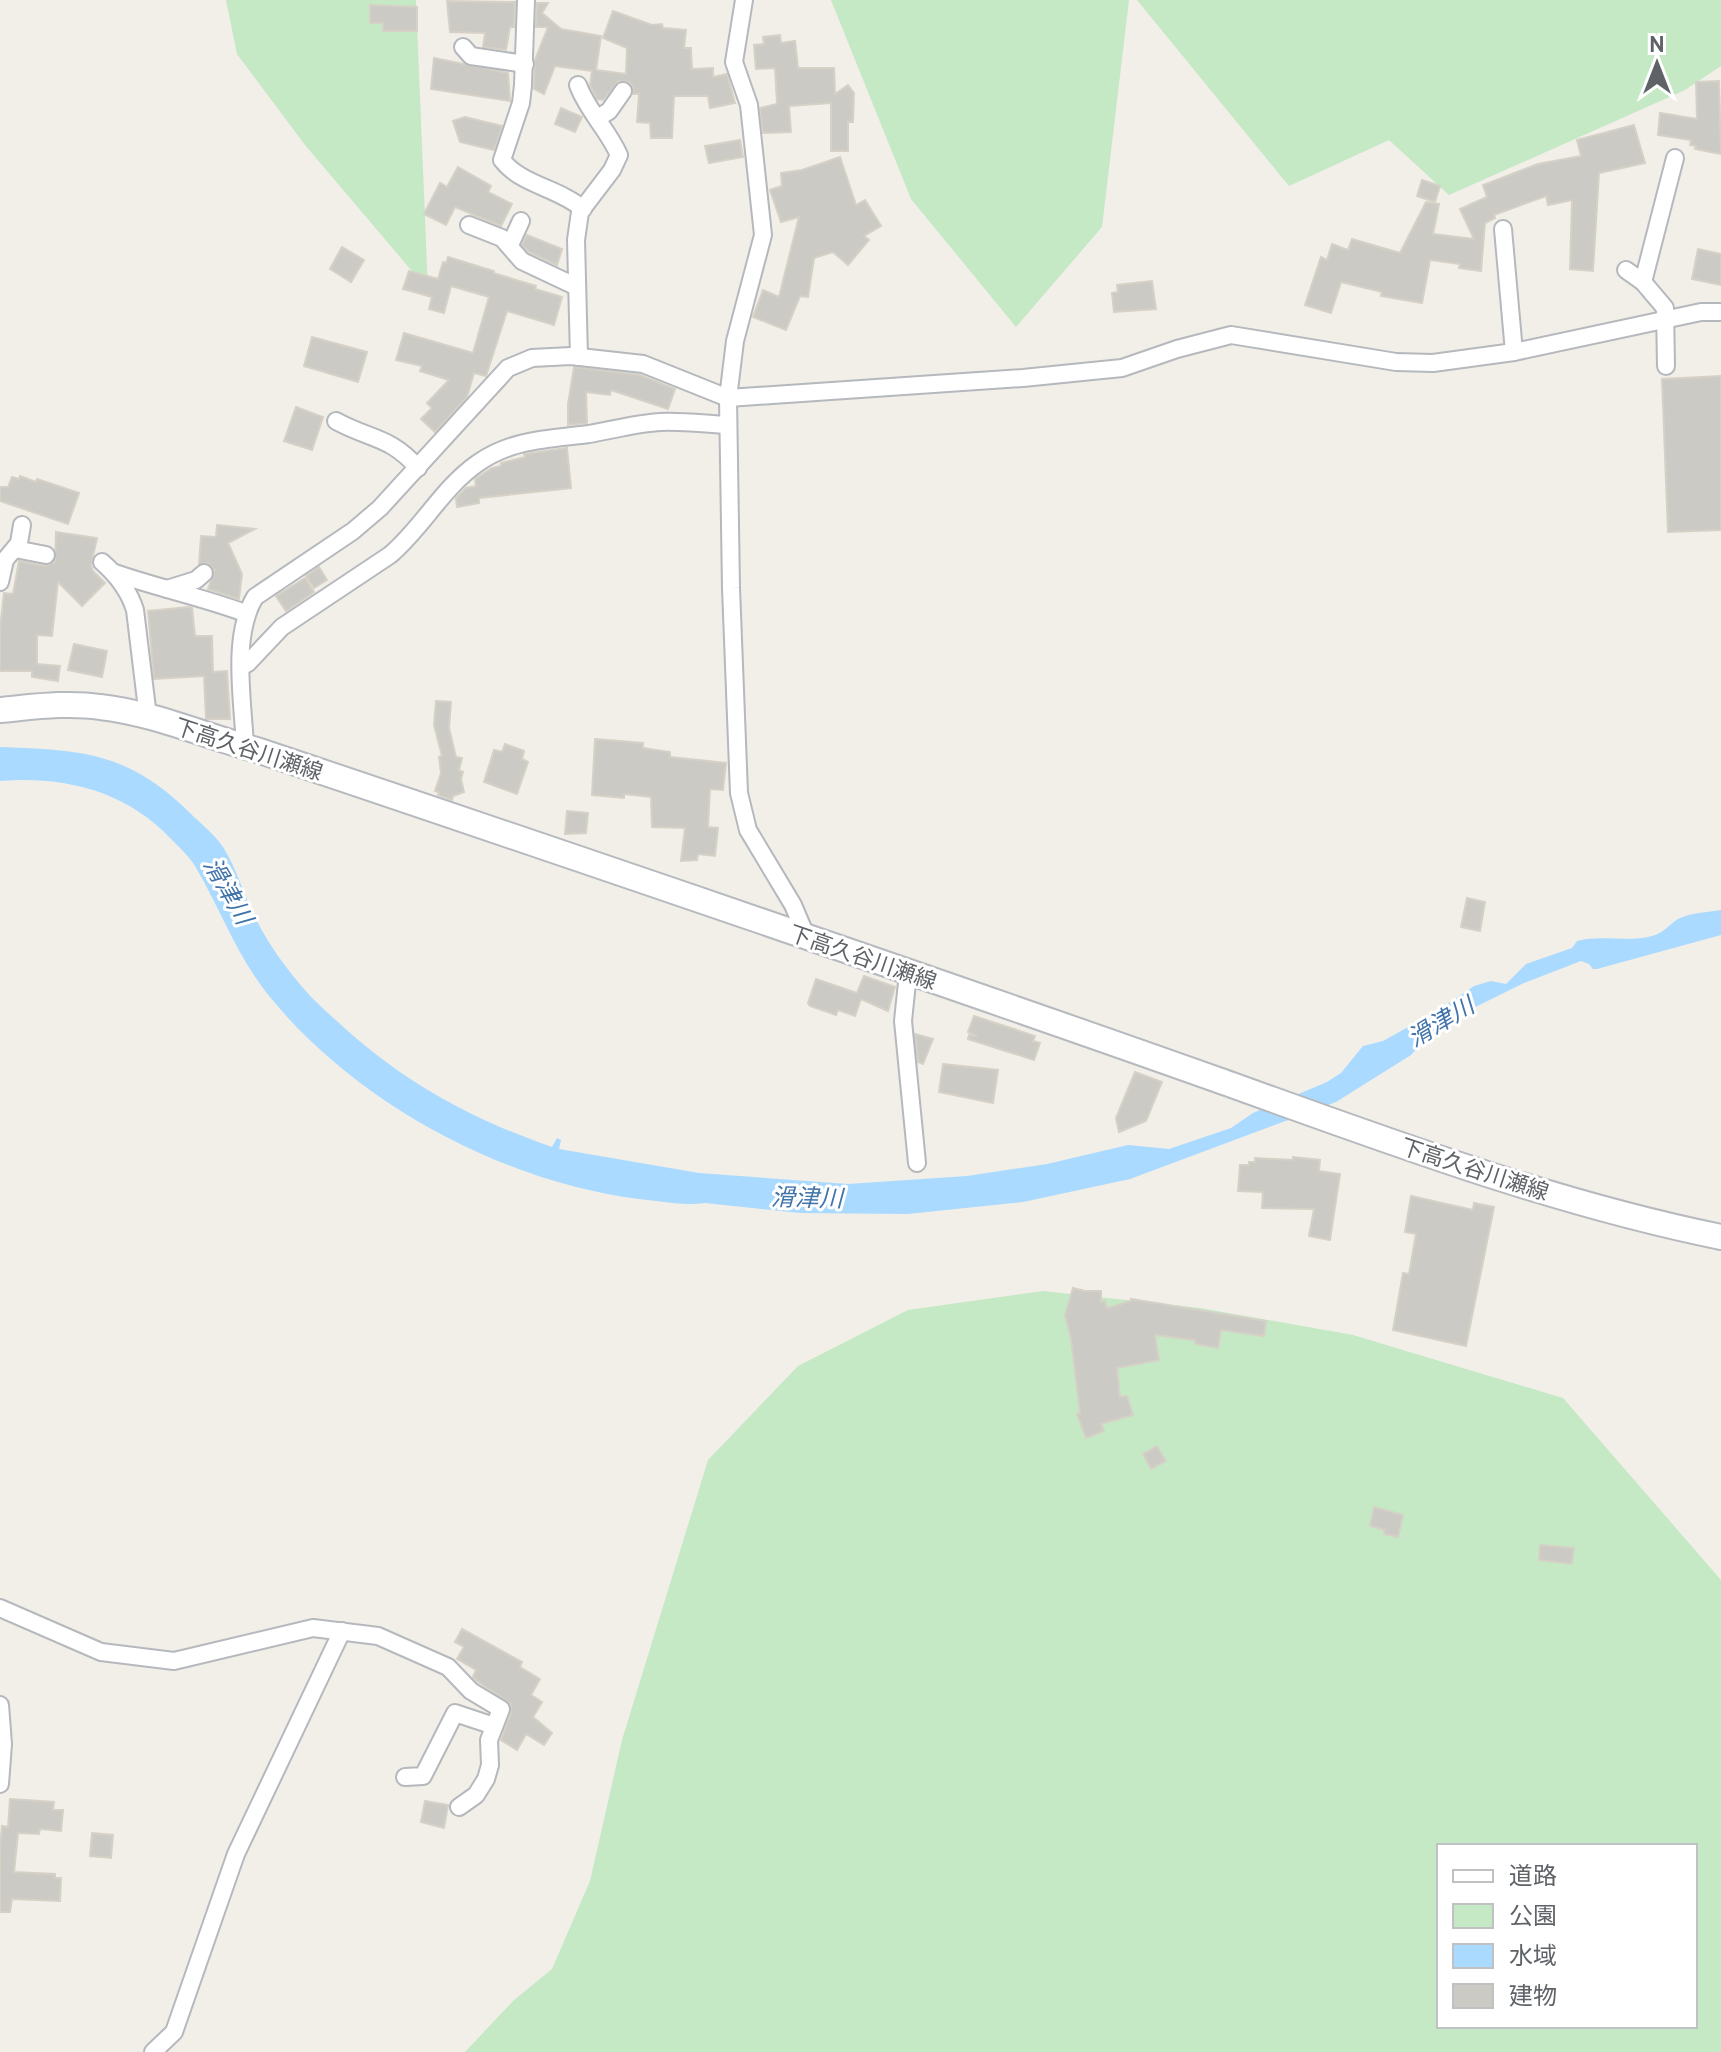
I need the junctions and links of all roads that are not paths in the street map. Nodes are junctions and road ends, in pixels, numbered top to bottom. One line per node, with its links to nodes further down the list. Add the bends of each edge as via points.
1 (526, 0): 4 (street)
2 (744, 0): 22 (street, via 734,62 749,105 763,235 735,341)
3 (463, 47): 4 (street, via 471,56)
4 (525, 64): 9 (street, via 521,103 502,160 517,174 569,197)
5 (578, 85): 7 (street, via 583,101)
6 (623, 91): 7 (street)
7 (598, 118): 9 (street, via 619,155)
8 (1675, 158): 15 (street)
9 (583, 209): 16 (street, via 576,240)
10 (521, 221): 13 (street)
11 (469, 225): 13 (street)
12 (1503, 229): 19 (street)
13 (510, 245): 16 (street, via 522,261)
14 (1626, 270): 15 (street)
15 (1643, 282): 18 (street, via 1665,308)
16 (577, 287): 20 (street)
17 (1721, 312): 18 (street)
18 (1664, 320): 19 (street); 21 (street)
19 (1514, 352): 22 (street, via 1433,363 1396,362 1231,335 1122,368)
20 (579, 357): 22 (street, via 643,364); 25 (street, via 532,358 508,368)
21 (1666, 366)
22 (728, 398): 24 (street)
23 (336, 421): 25 (street, via 387,441)
24 (728, 425): 33 (street, via 660,422 543,437 497,452 448,487 390,555 282,627); 37 (street, via 739,793 748,830)
25 (418, 468): 32 (street, via 353,531 266,588)
26 (22, 525): 27 (street)
27 (15, 549): 28 (street); 29 (street)
28 (46, 555)
29 (1, 570)
30 (204, 573): 31 (street)
31 (166, 590): 32 (street); 35 (street, via 108,567 131,596 135,610)
32 (245, 613): 33 (street)
33 (242, 666): 36 (street)
34 (0, 710): 35 (main road, 下高久谷川瀬線, via 65,705)
35 (148, 717): 36 (main road, 下高久谷川瀬線)
36 (245, 747): 37 (main road, 下高久谷川瀬線)
37 (807, 938): 38 (main road, 下高久谷川瀬線)
38 (908, 973): 39 (street, via 903,1021); 40 (main road, 下高久谷川瀬線, via 1367,1134 1598,1207)
39 (917, 1163)
40 (1721, 1237)
41 (0, 1608): 42 (street, via 101,1652 174,1661 313,1628)
42 (342, 1631): 44 (street, via 378,1636 448,1667 471,1691 501,1709); 48 (street, via 236,1854 174,2032)
43 (0, 1705): 46 (street)
44 (494, 1726): 45 (street, via 455,1713 423,1776); 47 (street, via 486,1779)
45 (405, 1777)
46 (0, 1784)
47 (459, 1807)
48 (153, 2052)

